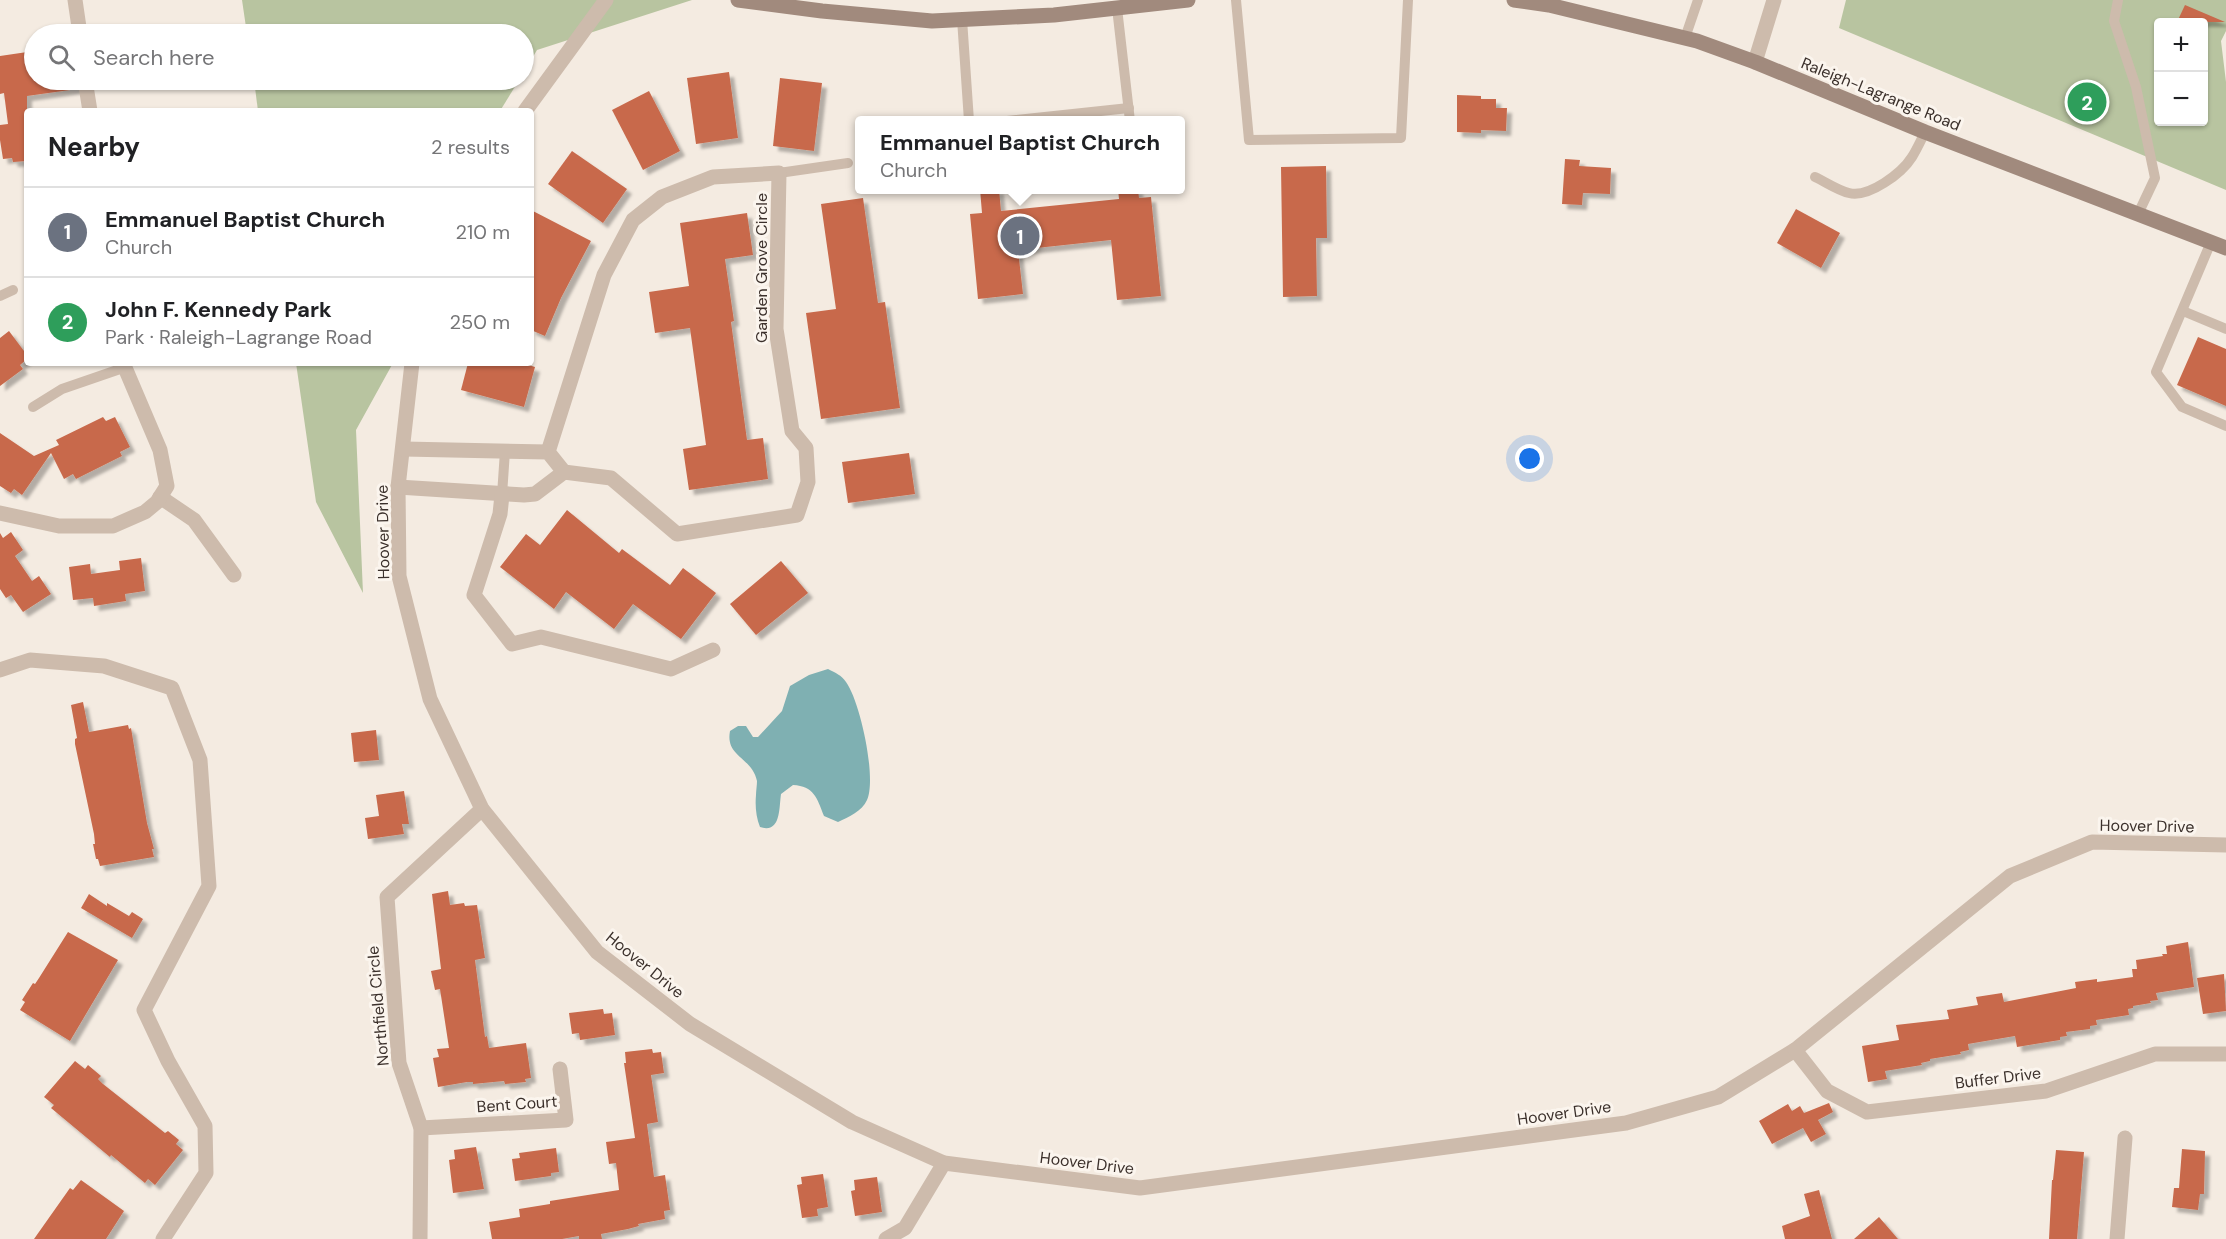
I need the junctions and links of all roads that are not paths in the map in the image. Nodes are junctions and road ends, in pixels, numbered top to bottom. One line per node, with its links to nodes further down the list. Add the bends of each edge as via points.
1 (75, 0): 15 (street)
2 (606, 0): 20 (street)
3 (738, 0): 12 (main road)
4 (1188, 0): 13 (main road)
5 (1236, 0): 6 (lane, via 1249,140 1401,138)
6 (1408, 0)
7 (1514, 0): 11 (main road, Raleigh-Lagrange Road)
8 (1698, 0): 16 (lane)
9 (1774, 0): 17 (street)
10 (2118, 0): 29 (lane, via 2114,21 2136,87 2155,178)
11 (1550, 2): 16 (main road, Raleigh-Lagrange Road)
12 (821, 6): 14 (main road, via 932,21)
13 (1117, 8): 14 (main road); 21 (lane)
14 (962, 20): 22 (lane)
15 (79, 24)
16 (1686, 38): 17 (main road, Raleigh-Lagrange Road)
17 (1755, 62): 25 (main road, Raleigh-Lagrange Road)
18 (87, 90): 19 (street)
19 (90, 108)
20 (527, 108)
21 (1129, 108): 23 (lane); 24 (lane)
22 (969, 116)
23 (1048, 116)
24 (1130, 116)
25 (1925, 132): 28 (lane, via 1901,170 1861,194); 29 (main road, Raleigh-Lagrange Road)
26 (848, 163): 27 (lane)
27 (779, 174): 42 (street, Garden Grove Circle, via 713,177 662,197 633,220 604,275); 43 (street, Garden Grove Circle, via 776,329 792,431 806,448 808,482 797,514 677,534 611,478)
28 (1815, 177)
29 (2138, 214): 30 (main road, Raleigh-Lagrange Road)
30 (2211, 242): 31 (main road, Raleigh-Lagrange Road); 34 (lane)
31 (2226, 248)
32 (13, 290): 33 (lane)
33 (0, 296)
34 (2183, 311): 35 (lane); 39 (lane, via 2156,372 2182,407)
35 (2226, 329)
36 (123, 366): 38 (lane, via 62,389); 46 (street, via 160,450 167,486)
37 (412, 366): 40 (street, Hoover Drive)
38 (33, 407)
39 (2226, 426)
40 (404, 449): 41 (street); 44 (street, Hoover Drive)
41 (505, 451): 42 (street); 45 (lane)
42 (548, 452): 43 (street)
43 (564, 472): 45 (street, via 535,494)
44 (398, 487): 45 (street); 51 (street, Hoover Drive, via 399,576 430,699)
45 (502, 495): 49 (street, via 500,514 474,595 512,644 541,636 671,669)
46 (160, 497): 47 (street, via 145,512 113,526 59,526); 48 (street, via 194,520)
47 (0, 513)
48 (234, 575)
49 (713, 650)
50 (0, 670): 59 (street, via 30,660 104,666 172,688 200,760 209,886 144,1010 205,1126 206,1173)
51 (482, 809): 56 (street, Northfield Circle, via 387,897 399,1063); 58 (street, Hoover Drive, via 597,952 690,1024 852,1122)
52 (2226, 845): 53 (street, Hoover Drive, via 2092,842 2010,876)
53 (1796, 1050): 54 (street, Buffer Drive, via 1827,1091 1867,1112 2046,1091 2155,1054); 58 (street, Hoover Drive, via 1718,1096 1626,1123 1140,1188)
54 (2226, 1054)
55 (560, 1069): 56 (street, Bent Court, via 566,1120)
56 (421, 1128): 60 (street, Northfield Circle)
57 (2125, 1138): 62 (street)
58 (944, 1163): 61 (street, via 905,1228)
59 (163, 1239)
60 (420, 1239)
61 (886, 1239)
62 (2117, 1239)

